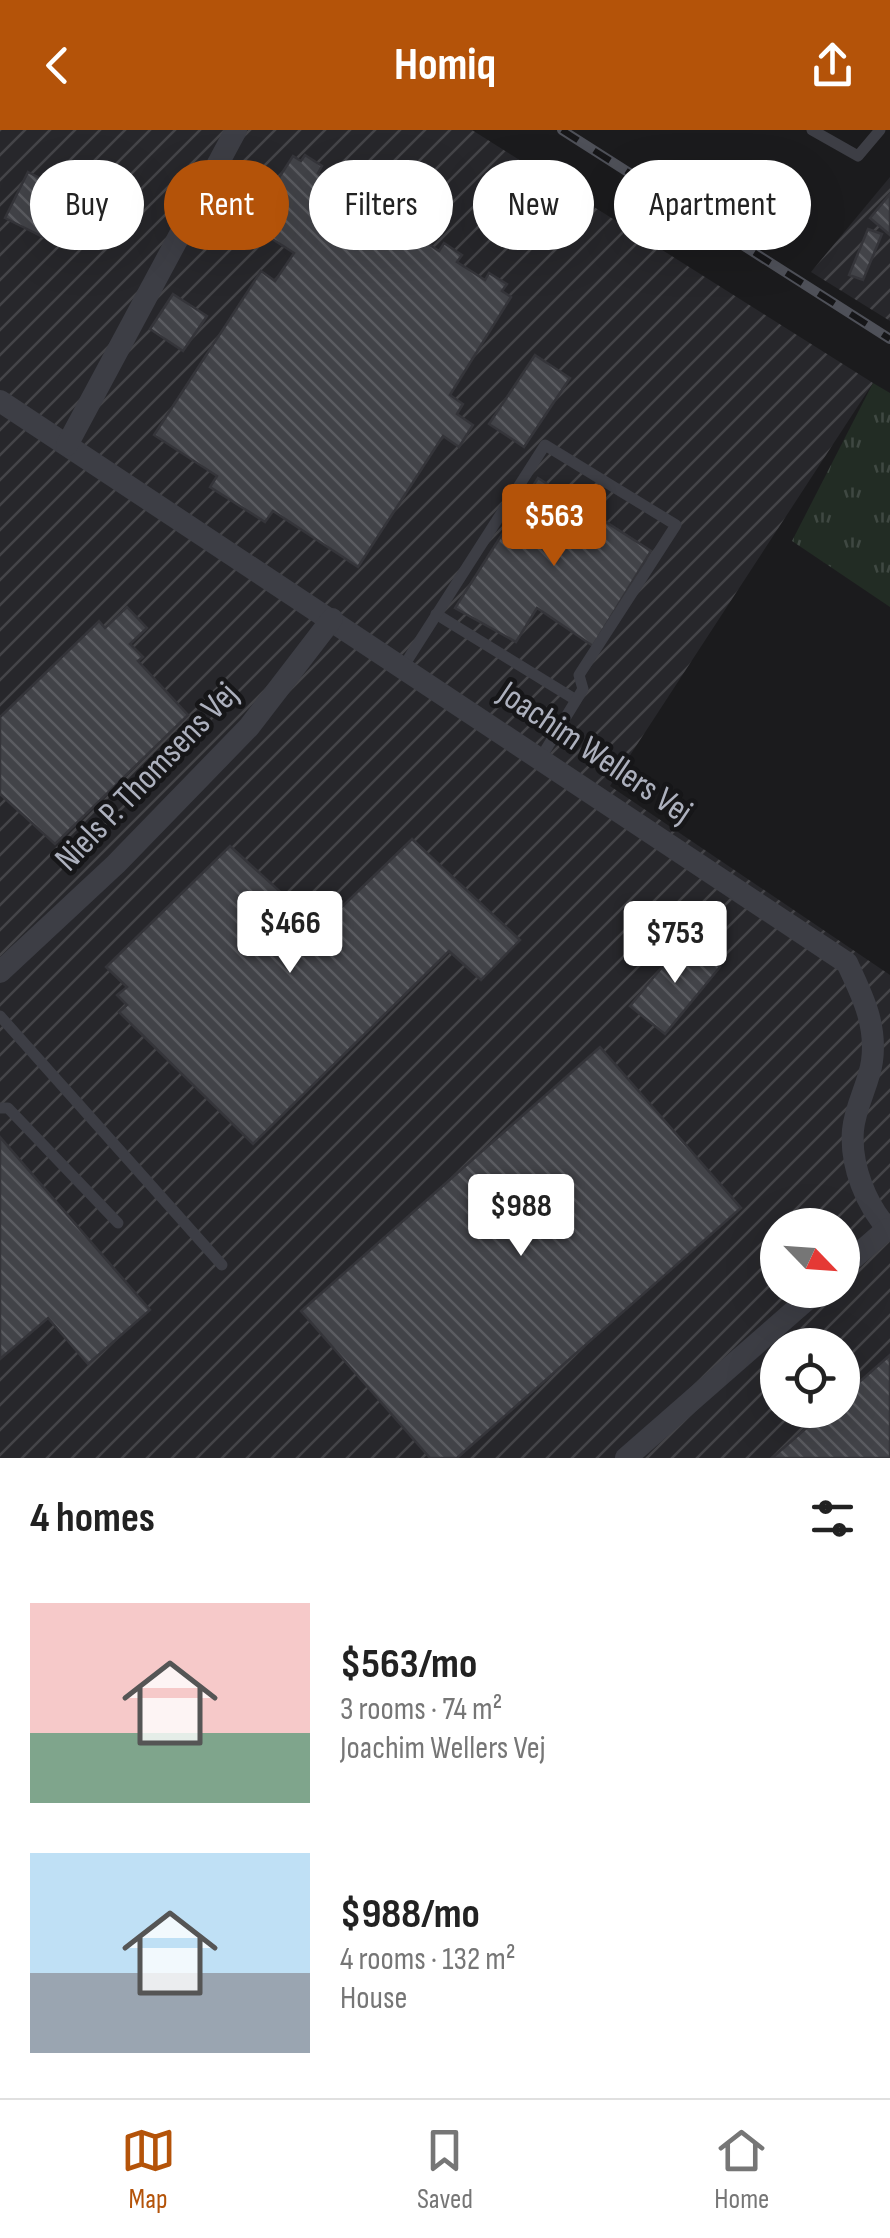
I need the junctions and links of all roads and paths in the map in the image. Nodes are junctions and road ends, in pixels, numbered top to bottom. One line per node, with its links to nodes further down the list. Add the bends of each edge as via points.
1 (236, 130): 5 (street)
2 (812, 130): 3 (lane, via 858,156)
3 (880, 130)
4 (0, 401): 5 (street, Joachim Wellers Vej)
5 (67, 445): 7 (street, Joachim Wellers Vej)
6 (436, 614): 8 (lane); 9 (lane); 9 (lane, via 545,445 676,525 579,675 583,689)
7 (332, 620): 8 (street, Joachim Wellers Vej); 11 (street, Niels P. Thomsens Vej, via 249,727)
8 (403, 667): 10 (street, Joachim Wellers Vej)
9 (576, 700): 10 (lane)
10 (540, 759): 15 (street, Joachim Wellers Vej, via 847,963 871,1016 872,1060 853,1131 860,1182)
11 (0, 972)
12 (0, 1016): 17 (lane)
13 (0, 1108): 14 (lane, via 8,1108)
14 (118, 1223)
15 (889, 1230): 16 (street)
16 (860, 1253)
17 (222, 1265)
18 (797, 1308): 19 (street)
19 (626, 1458)

